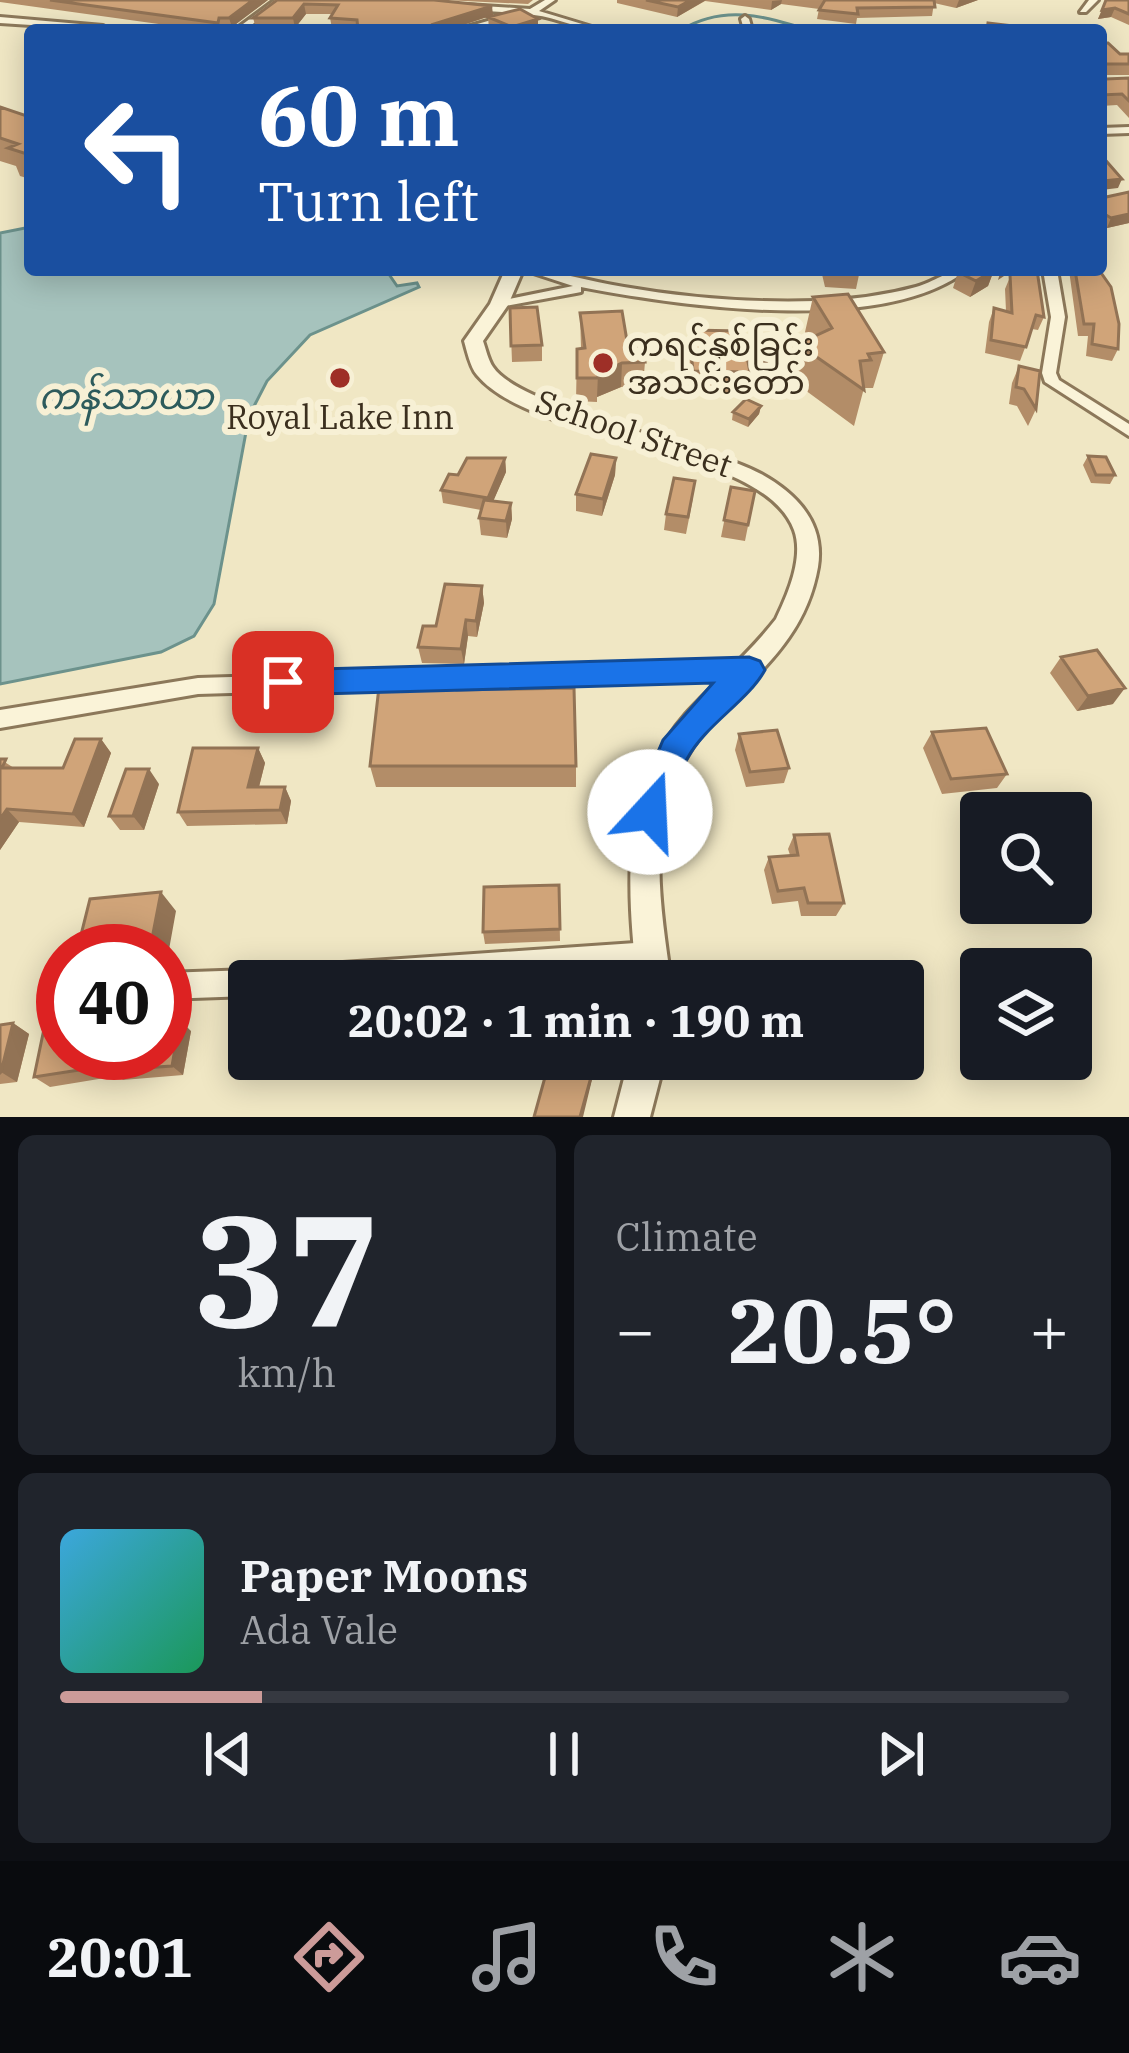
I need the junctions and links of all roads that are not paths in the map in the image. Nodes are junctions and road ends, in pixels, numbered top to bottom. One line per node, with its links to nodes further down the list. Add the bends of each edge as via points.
1 (280, 0): 9 (street)
2 (551, 0): 6 (street)
3 (1094, 0): 5 (street)
4 (462, 6): 6 (street)
5 (1083, 10)
6 (532, 12): 10 (street); 11 (street)
7 (0, 20): 8 (street)
8 (41, 24)
9 (247, 24)
10 (484, 24)
11 (576, 24)
12 (511, 276): 17 (street, School Street)
13 (549, 276): 16 (street)
14 (953, 276): 16 (street, via 871,302 762,304)
15 (1051, 276): 18 (street, via 1058,317 1052,382)
16 (586, 288): 17 (street)
17 (499, 305): 19 (street, School Street, via 473,350 503,386 568,416 744,470 780,493 803,523 807,573 796,611)
18 (1129, 431)
19 (749, 670): 20 (street, via 198,686); 21 (street, School Street, via 674,750 659,780 644,900)
20 (0, 719)
21 (651, 960)
22 (228, 983): 23 (street)
23 (192, 985)
24 (642, 1080): 25 (street)
25 (632, 1117)

